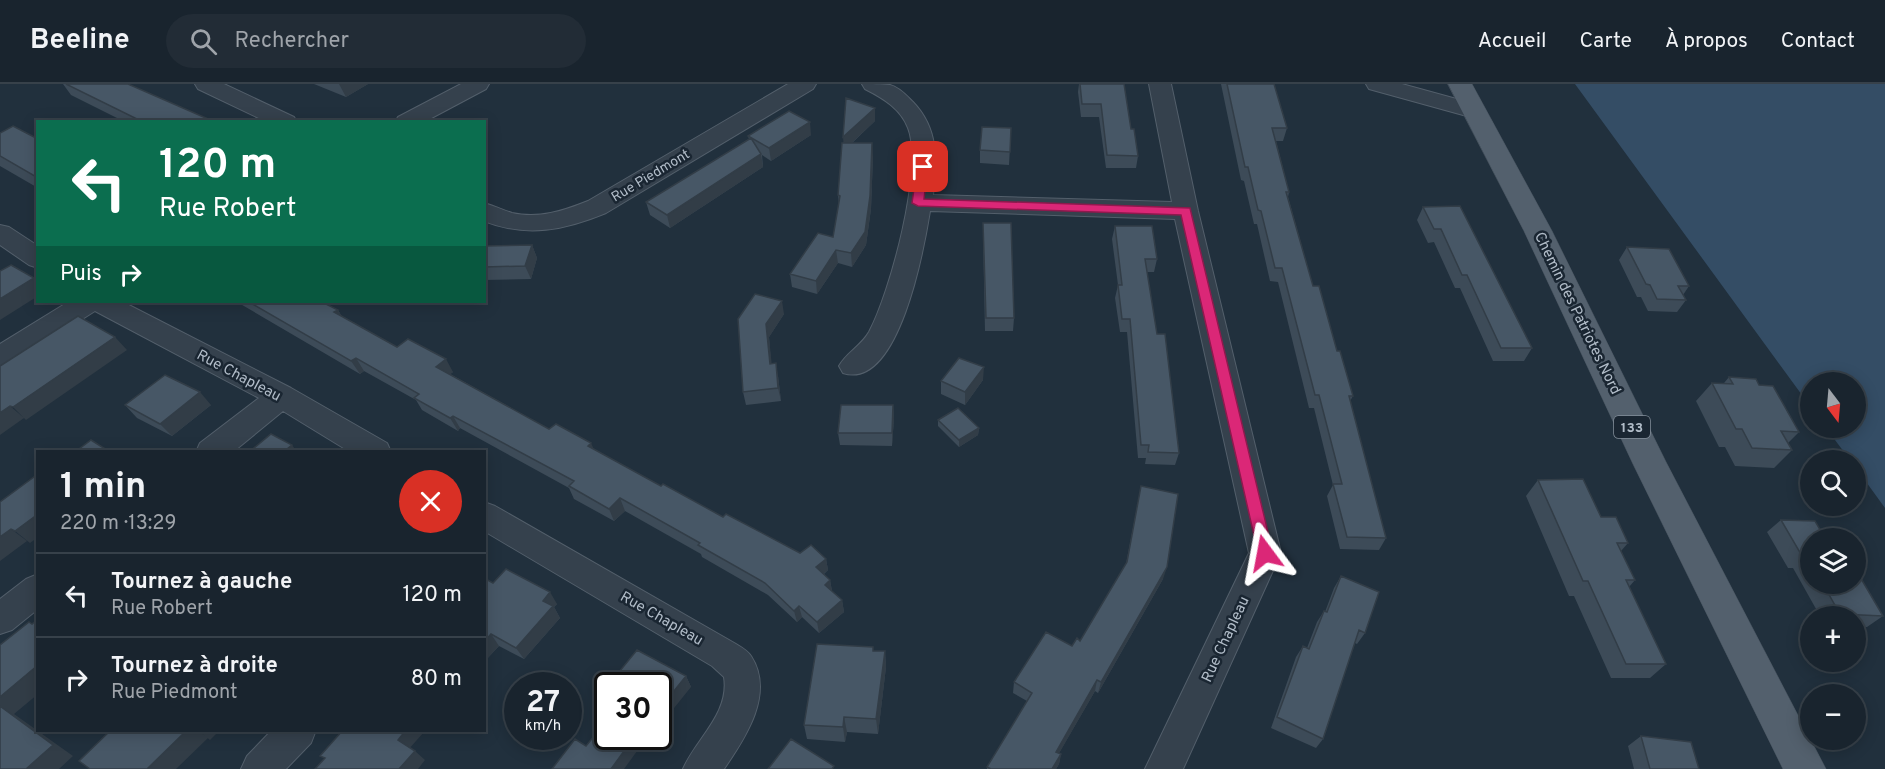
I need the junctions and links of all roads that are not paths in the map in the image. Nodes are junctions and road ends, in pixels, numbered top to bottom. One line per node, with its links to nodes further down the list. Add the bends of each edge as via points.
1 (206, 84): 8 (street)
2 (478, 84): 9 (street)
3 (805, 84): 12 (street, Rue Piedmont, via 597,207 542,224 508,222)
4 (873, 84): 10 (street, via 893,94 913,114 921,131 925,149)
5 (1161, 84): 11 (street, Rue Chapleau)
6 (1377, 84): 7 (street)
7 (1467, 97): 29 (main road, Chemin des Patriotes Nord / 133, via 1538,231 1650,464)
8 (282, 120)
9 (410, 120)
10 (918, 203): 11 (street); 18 (street, via 906,271 890,315 870,353)
11 (1186, 211): 28 (street, Rue Chapleau, via 1265,553)
12 (486, 213)
13 (0, 233): 14 (street)
14 (36, 258)
15 (86, 303): 17 (street)
16 (103, 303): 19 (street, Rue Chapleau)
17 (0, 358)
18 (853, 366)
19 (281, 396): 20 (street); 21 (street, Rue Chapleau)
20 (214, 450)
21 (373, 450)
22 (491, 528): 27 (street, Rue Chapleau, via 724,655 740,668 744,691 733,724)
23 (36, 591): 24 (street)
24 (0, 619)
25 (296, 732): 26 (street)
26 (260, 769)
27 (702, 769)
28 (1164, 769)
29 (1805, 769)

